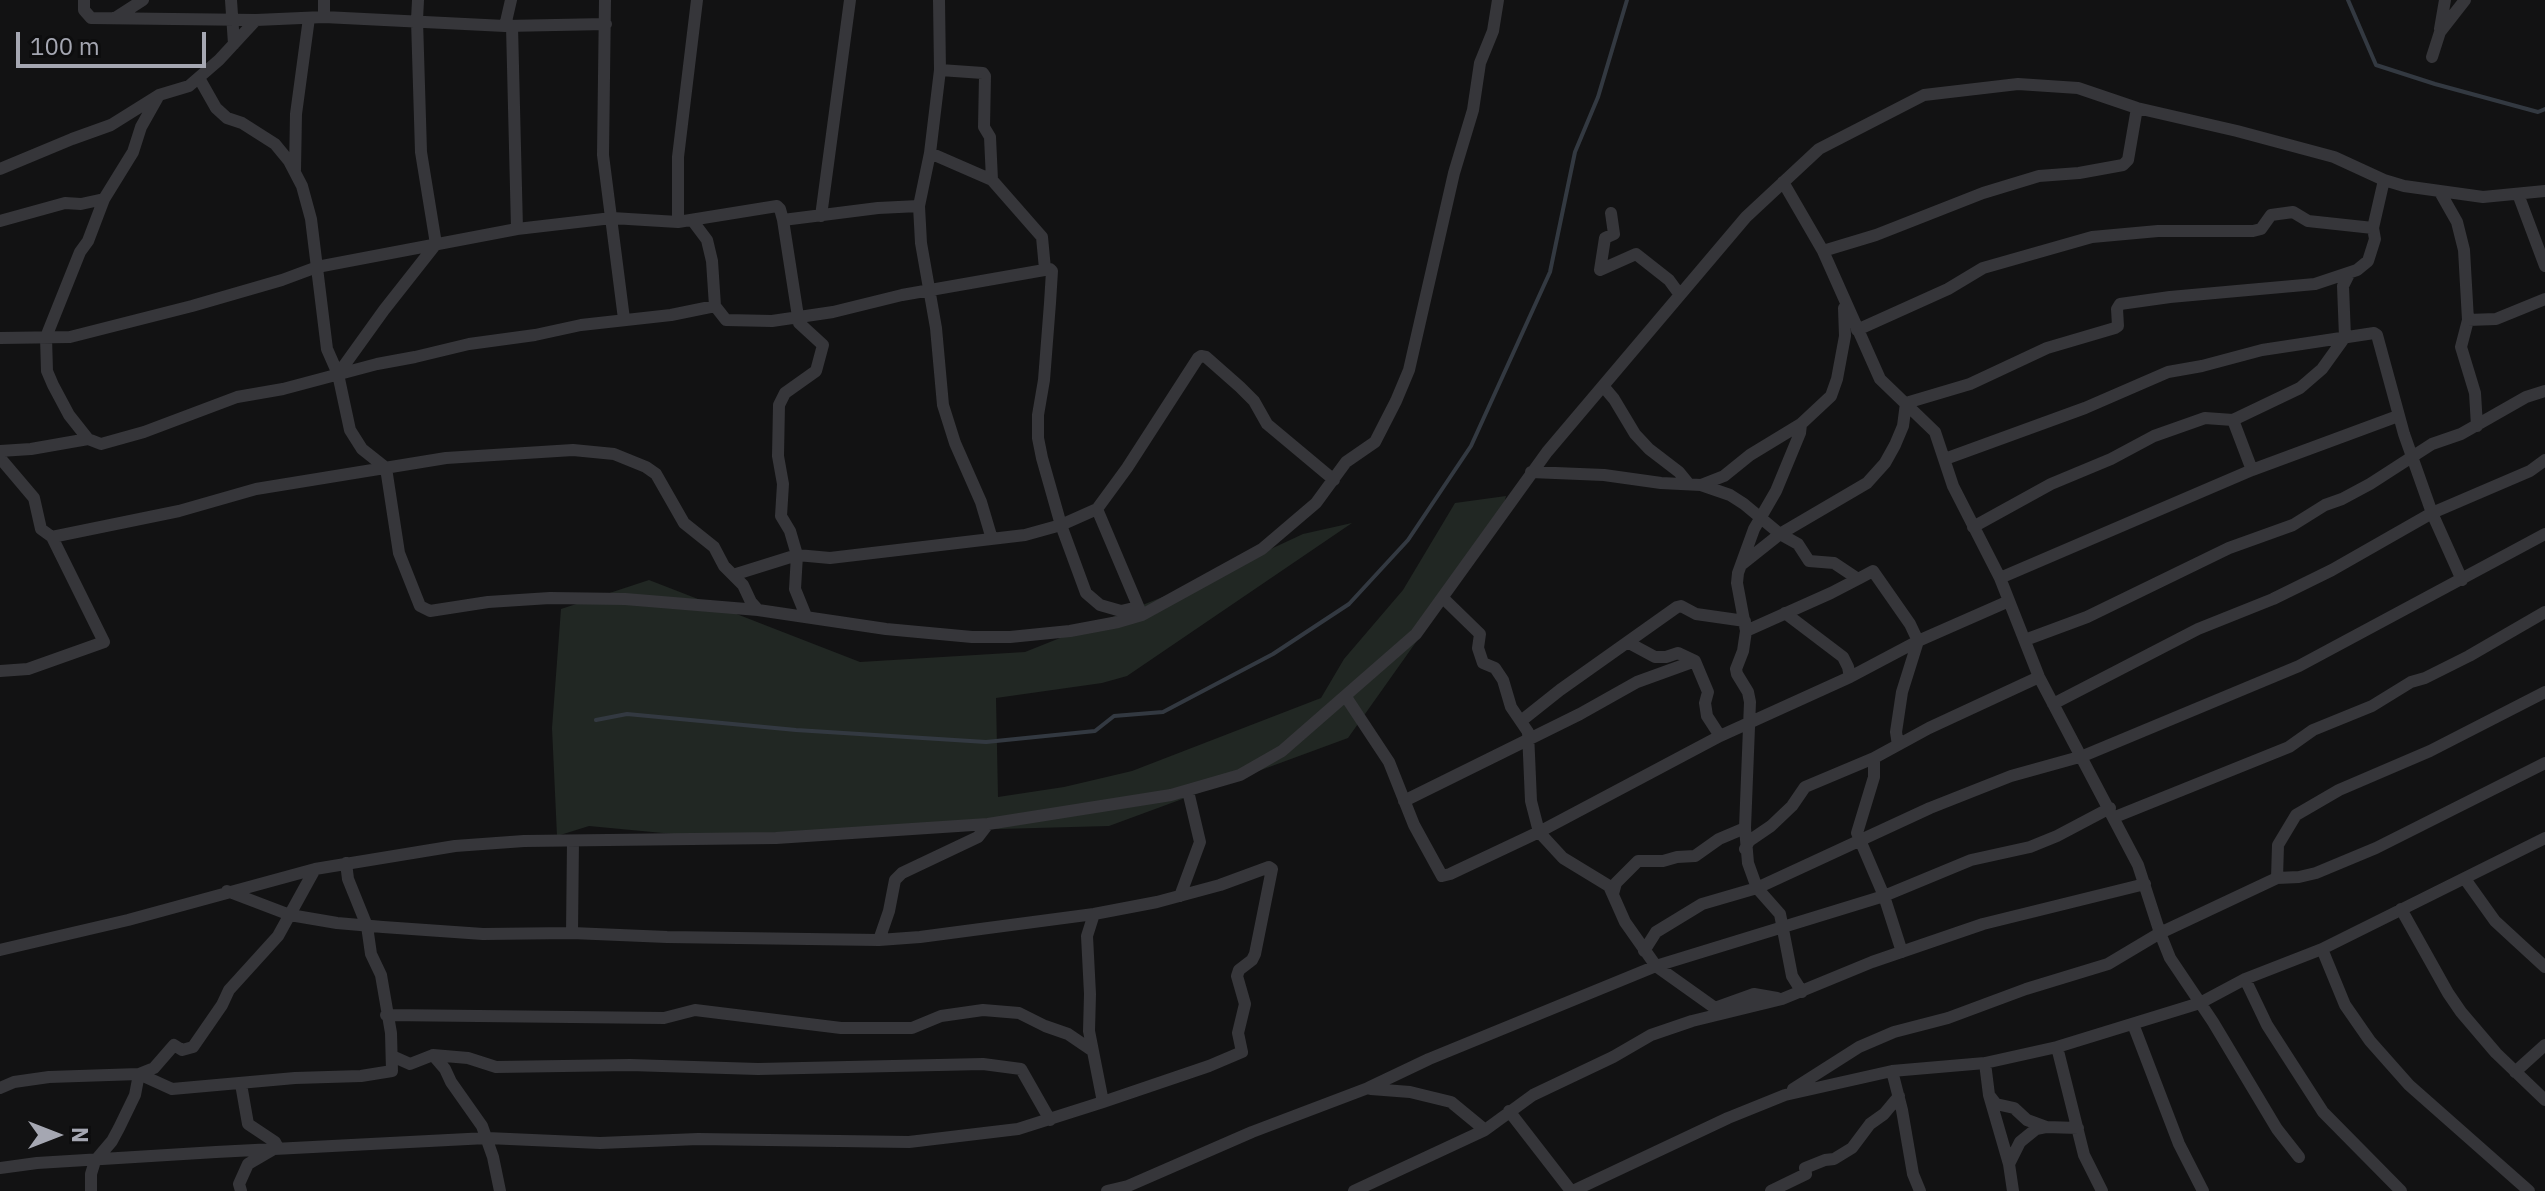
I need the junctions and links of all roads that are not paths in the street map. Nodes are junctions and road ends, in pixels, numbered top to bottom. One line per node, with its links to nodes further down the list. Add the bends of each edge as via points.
1 (84, 0): 16 (street, via 91,18)
2 (143, 0): 16 (street)
3 (231, 0): 17 (street)
4 (324, 0): 14 (street)
5 (418, 0): 19 (street)
6 (511, 0): 21 (street)
7 (605, 0): 20 (street)
8 (697, 0): 46 (street, via 678,157)
9 (850, 0): 41 (street)
10 (939, 0): 25 (street)
11 (1498, 0): 84 (street, via 1409,370 1375,442 1346,462)
12 (2445, 0): 22 (street)
13 (2465, 0): 22 (street)
14 (324, 17): 15 (street); 19 (street)
15 (309, 18): 18 (street); 31 (street, via 296,114)
16 (113, 19): 17 (street)
17 (231, 19): 18 (street); 23 (street)
18 (256, 20): 23 (street)
19 (417, 20): 21 (street); 49 (street, via 421,152)
20 (606, 24): 21 (street); 42 (street, via 603,155)
21 (508, 26): 48 (street)
22 (2440, 32): 24 (street)
23 (234, 44): 26 (street)
24 (2432, 57)
25 (940, 70): 29 (street); 32 (street, via 985,74 984,127 990,137)
26 (199, 78): 27 (street); 31 (street, via 216,108 275,144)
27 (159, 95): 30 (street, via 111,125); 38 (street)
28 (2137, 108): 33 (street, via 2334,157); 34 (street, via 2088,90 2057,86 2018,84 1924,95 1819,149); 50 (street, via 2123,165 2039,176)
29 (930, 153): 32 (street); 39 (street)
30 (0, 169)
31 (295, 172): 52 (street, via 311,219)
32 (992, 180): 53 (street, via 1042,237)
33 (2384, 180): 36 (street); 47 (street)
34 (1783, 182): 50 (street); 56 (street)
35 (2545, 191): 37 (street)
36 (2440, 192): 37 (street); 62 (street, via 2457,222 2464,250)
37 (2518, 194): 51 (street)
38 (104, 199): 45 (street, via 65,203); 64 (street)
39 (919, 206): 41 (street); 55 (street)
40 (1611, 213): 56 (street, via 1614,234 1605,238 1600,270 1636,254)
41 (821, 216): 44 (street)
42 (612, 218): 46 (street); 48 (street); 61 (street)
43 (692, 220): 44 (street, via 770,205 780,209); 46 (street); 59 (street, via 707,240)
44 (783, 220): 60 (street)
45 (0, 221)
46 (678, 222)
47 (2373, 228): 54 (street, via 2368,261); 63 (street, via 2308,221 2293,212 2271,215 2253,231 2092,237 1983,268)
48 (517, 229): 49 (street)
49 (436, 244): 52 (street); 67 (street)
50 (1823, 251): 58 (street)
51 (2545, 266)
52 (317, 267): 64 (street, via 192,306 70,337); 67 (street, via 327,349)
53 (1045, 269): 55 (street); 89 (street, via 1052,271 1038,438)
54 (2349, 274): 65 (street, via 2343,286); 70 (street, via 2315,284 2120,304 2115,328 2047,348 1970,384)
55 (929, 290): 60 (street); 94 (street, via 943,405)
56 (1680, 295): 68 (street)
57 (2545, 299): 62 (street, via 2496,319)
58 (1844, 301): 63 (street); 73 (street, via 1845,336 1834,389)
59 (715, 306): 60 (street, via 726,320); 61 (street)
60 (797, 317): 95 (street, via 823,345 816,371 785,393 779,405 781,516)
61 (624, 319): 67 (street, via 469,344)
62 (2468, 320): 74 (street, via 2461,347 2475,393)
63 (1857, 330): 70 (street, via 1880,379)
64 (46, 337): 66 (street); 75 (street, via 47,371)
65 (2345, 337): 71 (street, via 2377,335); 72 (street, via 2313,378); 79 (street, via 2168,372)
66 (0, 338)
67 (338, 374): 75 (street, via 237,397 101,444); 81 (street, via 350,430 362,449)
68 (1603, 386): 83 (street); 85 (street, via 1649,449)
69 (2545, 391): 74 (street)
70 (1906, 403): 79 (street, via 1935,432); 91 (street, via 1895,445 1867,483)
71 (2398, 416): 77 (street); 82 (street)
72 (2233, 420): 82 (street); 90 (street, via 2205,418 2154,436)
73 (1801, 424): 85 (street, via 1724,476); 88 (street)
74 (2477, 426): 77 (street)
75 (88, 439): 76 (street)
76 (0, 451)
77 (2412, 456): 87 (street); 109 (street, via 2293,525 2202,559 2087,617)
78 (0, 458): 93 (street, via 34,498 41,529)
79 (1945, 459): 90 (street)
80 (2545, 460): 87 (street)
81 (386, 468): 93 (street, via 256,489); 97 (street, via 446,458 573,450 614,454 656,474 684,523 719,552); 103 (street, via 399,553 420,606 430,611 550,598)
82 (2252, 470): 98 (street)
83 (1531, 472): 85 (street); 101 (street)
84 (1334, 480): 86 (street, via 1267,424 1254,401 1201,356); 104 (street, via 1316,503 1262,549)
85 (1695, 484): 88 (street, via 1730,495)
86 (1097, 509): 89 (street); 104 (street)
87 (2432, 513): 100 (street); 118 (street, via 2332,570 2198,629)
88 (1761, 519): 91 (street); 96 (street)
89 (1061, 525): 94 (street); 104 (street, via 1086,593 1100,605)
90 (1973, 527): 98 (street)
91 (1780, 534): 96 (street); 99 (street, via 1798,544 1809,561 1829,561)
92 (2545, 534): 100 (street)
93 (52, 537): 113 (street, via 104,642 28,669)
94 (992, 539): 95 (street, via 830,558)
95 (797, 555): 97 (street); 107 (street, via 795,589)
96 (1741, 565): 108 (street, via 1737,583)
97 (733, 575): 103 (street)
98 (2000, 578): 102 (street)
99 (1858, 579): 106 (street); 110 (street, via 1873,571)
100 (2462, 580): 124 (street, via 2299,666)
101 (1443, 598): 117 (street, via 1416,634); 119 (street, via 1480,634 1483,663 1503,680)
102 (2009, 601): 109 (street); 110 (street)
103 (758, 610): 107 (street)
104 (1140, 611): 107 (street, via 1070,631 1010,637 846,625)
105 (2545, 612): 129 (street, via 2289,747)
106 (1785, 613): 108 (street); 114 (street, via 1843,657)
107 (806, 616)
108 (1745, 626): 111 (street, via 1681,606); 120 (street, via 1736,669 1748,692)
109 (2025, 640): 115 (street)
110 (1918, 641): 114 (street); 123 (street, via 1902,692)
111 (1629, 643): 112 (street, via 1655,657 1678,653); 119 (street)
112 (1695, 661): 121 (street, via 1708,692 1707,716); 122 (street, via 1637,682)
113 (0, 671)
114 (1850, 677): 120 (street)
115 (2039, 677): 118 (street); 123 (street)
116 (2545, 692): 139 (street, via 2296,815 2278,845)
117 (1346, 697): 127 (street, via 1282,751 1240,775); 128 (street, via 1389,762)
118 (2053, 704): 124 (street)
119 (1521, 721): 122 (street)
120 (1747, 724): 121 (street); 131 (street)
121 (1720, 736): 132 (street)
122 (1530, 739): 128 (street); 132 (street, via 1528,775)
123 (1898, 745): 125 (street)
124 (2083, 756): 129 (street); 134 (street, via 2011,776)
125 (1874, 758): 134 (street); 136 (street, via 1805,787)
126 (2545, 763): 139 (street, via 2351,859 2308,875)
127 (1188, 791): 130 (street); 145 (street, via 1200,842)
128 (1404, 801): 132 (street, via 1442,876)
129 (2112, 813): 141 (street); 146 (street, via 2030,847 1971,860)
130 (988, 824): 135 (street, via 776,838); 154 (street, via 978,837 895,880)
131 (1745, 828): 136 (street); 144 (street, via 1695,856 1638,861 1616,883)
132 (1539, 832): 144 (street, via 1563,858 1609,886)
133 (2545, 838): 140 (street)
134 (1858, 840): 142 (street); 146 (street)
135 (573, 841): 137 (street, via 455,846); 152 (street)
136 (1745, 849): 142 (street)
137 (346, 863): 138 (street); 150 (street)
138 (315, 869): 143 (street); 149 (street)
139 (2277, 878): 153 (street)
140 (2465, 879): 147 (street); 160 (street, via 2495,921)
141 (2145, 884): 153 (street); 158 (street, via 1983,924)
142 (1757, 888): 151 (street, via 1780,914); 157 (street, via 1702,904 1656,932)
143 (227, 891): 149 (street); 156 (street)
144 (1613, 894): 157 (street)
145 (1180, 896): 148 (street); 183 (street, via 1272,869 1255,954 1237,976 1245,1004 1238,1033 1243,1050)
146 (1884, 896): 151 (street); 158 (street)
147 (2401, 909): 155 (street); 174 (street, via 2454,1002)
148 (1094, 914): 154 (street); 169 (street, via 1087,936)
149 (290, 915): 150 (street); 175 (street, via 229,990 193,1047 182,1050 174,1045 154,1068)
150 (367, 926): 152 (street, via 483,934); 165 (street)
151 (1783, 926): 159 (street); 162 (street, via 1792,976)
152 (572, 933): 154 (street)
153 (2160, 933): 164 (street); 179 (street, via 2108,964 1859,1047)
154 (879, 940)
155 (2322, 949): 161 (street); 207 (street, via 2345,1005 2370,1041 2409,1085)
156 (0, 950)
157 (1644, 951): 159 (street)
158 (1902, 952): 162 (street)
159 (1656, 966): 163 (street, via 1715,1008 1754,994); 178 (street)
160 (2545, 967)
161 (2245, 979): 164 (street); 206 (street, via 2267,1025 2323,1112)
162 (1802, 992): 163 (street)
163 (1782, 999): 184 (street, via 1651,1035)
164 (2200, 1003): 166 (street); 191 (street)
165 (386, 1015): 169 (street, via 664,1018 695,1010 841,1028 912,1028 941,1016 983,1010 1019,1013); 171 (street)
166 (2133, 1024): 168 (street); 205 (street)
167 (2545, 1045): 174 (street)
168 (2057, 1047): 172 (street); 187 (street)
169 (1093, 1051): 183 (street)
170 (433, 1055): 171 (street, via 410,1064); 185 (street, via 496,1067 1013,1067 1023,1072); 189 (street)
171 (392, 1056): 176 (street, via 388,1073)
172 (1985, 1063): 173 (street); 180 (street)
173 (1892, 1071): 179 (street); 181 (street)
174 (2515, 1072): 182 (street)
175 (139, 1074): 176 (street, via 172,1089); 177 (street, via 49,1077); 192 (street, via 119,1128)
176 (241, 1084): 190 (street, via 248,1124)
177 (0, 1088)
178 (1368, 1088): 188 (street, via 1451,1102); 198 (street)
179 (1785, 1095): 200 (street)
180 (1989, 1095): 186 (street, via 1996,1104); 193 (street)
181 (1899, 1096): 201 (street, via 1852,1148 1805,1168 1806,1174); 202 (street, via 1907,1151)
182 (2545, 1100)
183 (1103, 1102): 185 (street)
184 (1509, 1111): 188 (street); 200 (street)
185 (1050, 1120): 189 (street, via 909,1142)
186 (2046, 1127): 187 (street); 193 (street, via 2020,1142)
187 (2078, 1128): 204 (street, via 2084,1155)
188 (1485, 1130): 199 (street)
189 (487, 1138): 190 (street); 197 (street)
190 (276, 1148): 192 (street); 196 (street, via 248,1164)
191 (2299, 1157)
192 (95, 1161): 194 (street); 195 (street)
193 (2009, 1164): 203 (street)
194 (0, 1168)
195 (91, 1191)
196 (241, 1191)
197 (500, 1191)
198 (1107, 1191)
199 (1354, 1191)
200 (1572, 1191)
201 (1771, 1191)
202 (1920, 1191)
203 (2013, 1191)
204 (2102, 1191)
205 (2203, 1191)
206 (2401, 1191)
207 (2529, 1191)

